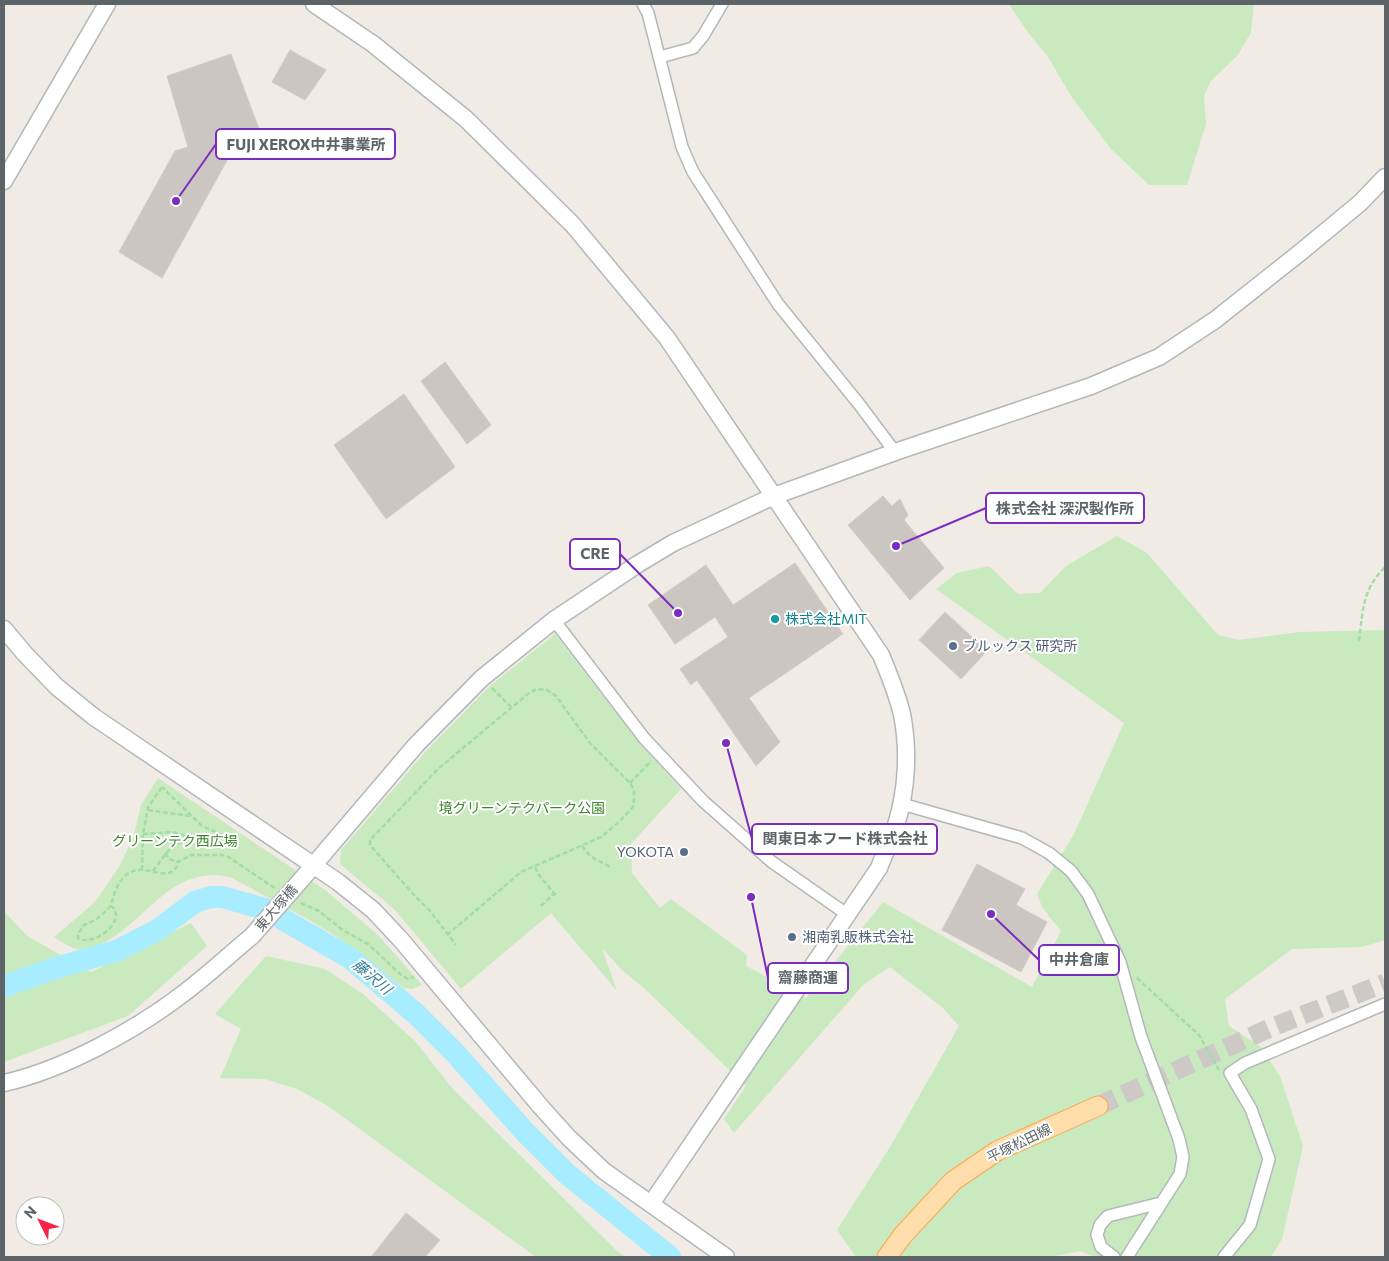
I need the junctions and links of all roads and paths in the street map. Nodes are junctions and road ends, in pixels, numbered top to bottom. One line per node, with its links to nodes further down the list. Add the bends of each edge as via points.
1 (107, 4): 7 (street)
2 (314, 4): 9 (street, via 373,44 466,119 573,225 667,338)
3 (643, 4): 5 (street)
4 (722, 4): 5 (street, via 693,48)
5 (660, 57): 8 (street, via 682,148 693,172 778,304)
6 (1385, 177): 8 (street, 東大塚橋, via 1360,203 1302,251 1215,320 1159,357 1091,386)
7 (4, 182)
8 (895, 452): 9 (street, 東大塚橋)
9 (774, 496): 11 (street, 東大塚橋, via 672,543); 18 (street, via 882,655 902,714 907,758)
10 (1385, 567): 13 (path, via 1373,580 1365,598)
11 (554, 620): 14 (street, 東大塚橋); 16 (street)
12 (4, 629): 25 (street, via 57,687 94,717)
13 (1358, 641)
14 (482, 678): 15 (path); 25 (street, 東大塚橋, via 416,745)
15 (511, 707): 17 (path, via 537,689 547,690 556,696 590,743); 35 (path, via 439,768 370,840 370,845 430,910)
16 (658, 754): 17 (path); 34 (street, via 702,801 772,862)
17 (630, 783): 23 (path, via 634,790 632,807 602,837)
18 (902, 804): 34 (street, via 878,868); 37 (street, via 1022,838 1049,853 1071,871 1088,894)
19 (148, 810): 20 (path); 20 (path, via 162,787); 21 (path)
20 (191, 816): 22 (path, via 202,826 220,834 221,839 218,842)
21 (143, 834): 22 (path, via 172,832); 28 (path)
22 (194, 838): 29 (path, via 169,848)
23 (582, 846): 26 (path); 27 (path, via 590,856)
24 (178, 862): 29 (path, via 170,872)
25 (314, 866): 40 (street, 東大塚橋, bridge, via 252,936 184,993 91,1051 23,1079); 43 (street, via 373,910 569,1138 604,1171)
26 (534, 867): 30 (path); 35 (path, via 521,872)
27 (612, 868)
28 (142, 870): 29 (path); 32 (path, via 130,873 121,881)
29 (153, 872)
30 (554, 893): 31 (path); 33 (path)
31 (557, 896)
32 (111, 906): 32 (path, via 117,916 102,935 89,941 78,938 84,925 97,919)
33 (541, 906)
34 (848, 915): 43 (street)
35 (447, 935): 36 (path)
36 (456, 945)
37 (1120, 962): 39 (path, via 1199,1035); 42 (street, via 1141,1037 1183,1157 1180,1174)
38 (1385, 1004): 48 (street, via 1244,1063 1230,1073 1251,1108 1269,1159 1250,1226)
39 (1218, 1070)
40 (4, 1083)
41 (1098, 1106): 45 (main road, 平塚松田線, via 997,1151 952,1181)
42 (1161, 1203): 46 (street, via 1108,1216 1100,1225 1097,1235 1101,1247); 47 (street)
43 (651, 1204): 44 (street)
44 (726, 1257)
45 (887, 1257)
46 (1114, 1257)
47 (1127, 1257)
48 (1224, 1257)

